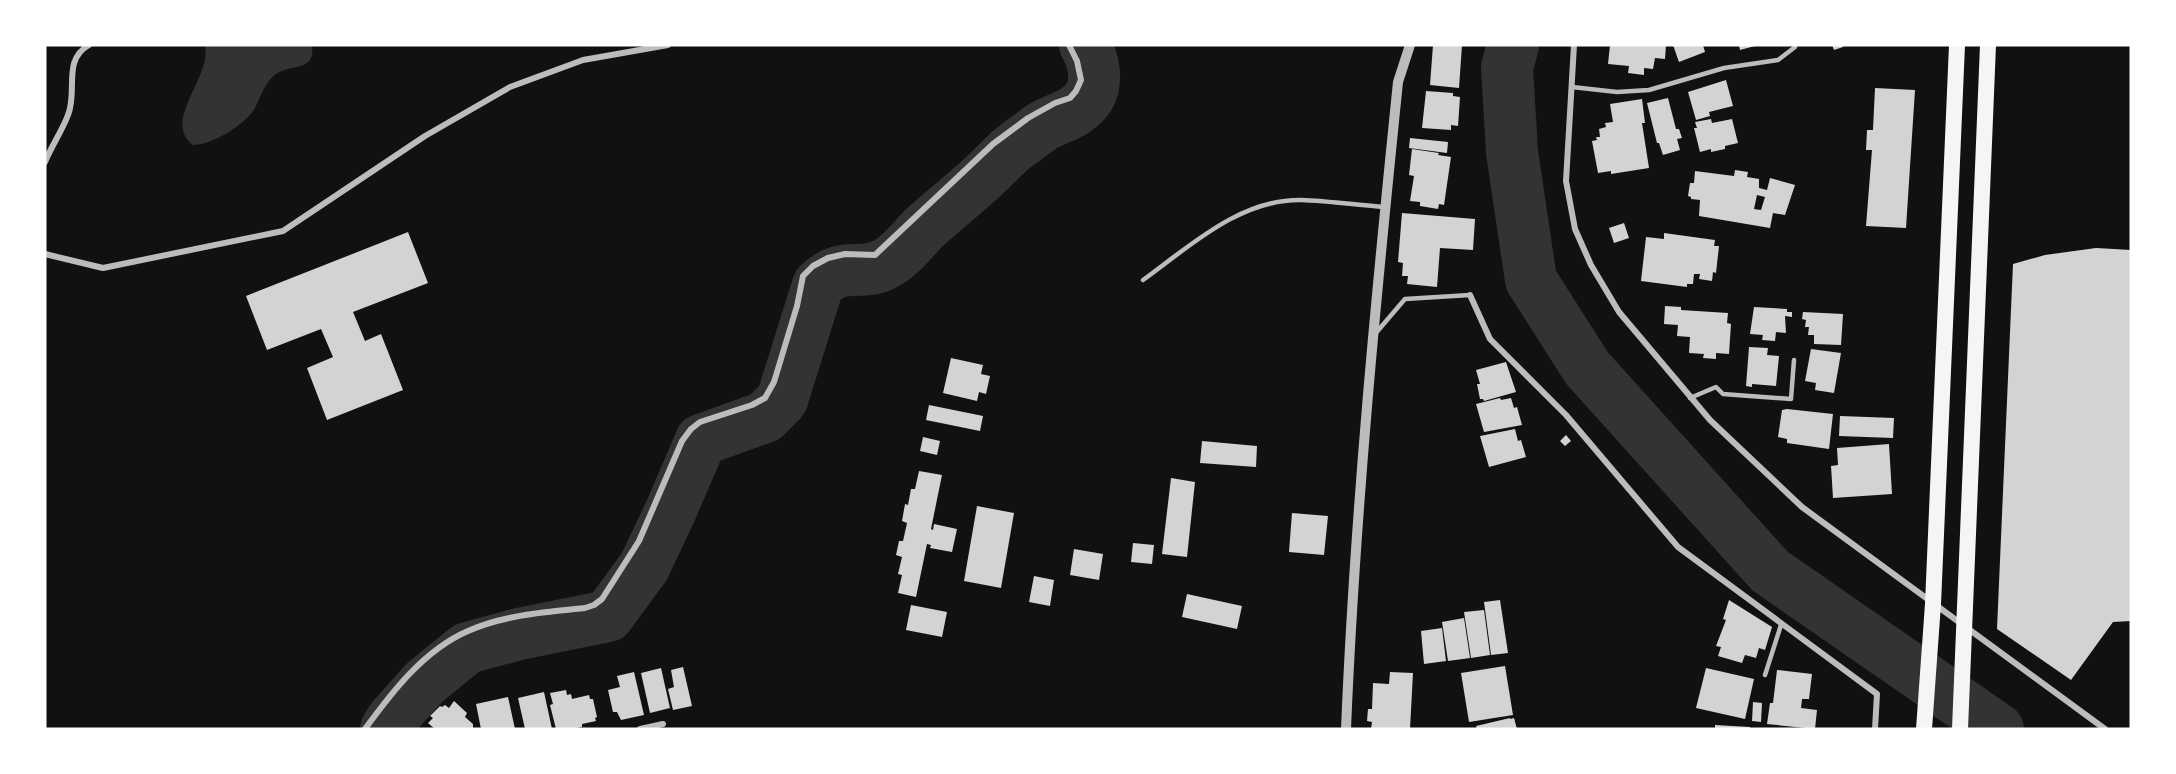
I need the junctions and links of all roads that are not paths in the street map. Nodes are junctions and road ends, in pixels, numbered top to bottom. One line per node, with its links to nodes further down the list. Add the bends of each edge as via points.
1 (89, 45): 10 (street, via 72,66 69,114)
2 (668, 45): 12 (street, via 583,60 510,87 425,136 283,231 104,268)
3 (1069, 45): 24 (street, via 1081,80 1070,98 1028,118 993,144 875,255 828,258 803,276 774,382 765,398 691,429 682,441 639,541 602,598 585,608 497,621 466,632 414,669)
4 (1410, 45): 11 (street, via 1398,82)
5 (1574, 45): 9 (street)
6 (1794, 45): 9 (lane, via 1778,60 1724,68 1650,90 1617,92)
7 (1957, 45): 18 (highway)
8 (1988, 45): 20 (highway)
9 (1572, 87): 17 (street, via 1566,181 1575,229 1619,312)
10 (45, 162)
11 (1385, 208): 13 (lane, via 1299,200 1261,205 1223,222); 15 (street)
12 (45, 254)
13 (1143, 280)
14 (1470, 295): 15 (lane, via 1405,299); 19 (street, via 1491,339 1566,415 1678,547)
15 (1372, 339): 26 (street)
16 (1794, 360): 17 (lane, via 1791,399 1723,394 1716,387)
17 (1690, 398): 18 (street, via 1802,507)
18 (1933, 603): 20 (street); 23 (highway)
19 (1781, 625): 21 (lane); 27 (street, via 1876,694)
20 (1964, 625): 28 (highway); 29 (street)
21 (1765, 675)
22 (663, 724): 25 (street)
23 (1924, 724)
24 (365, 729)
25 (640, 729)
26 (1346, 729)
27 (1875, 729)
28 (1960, 729)
29 (2105, 729)

